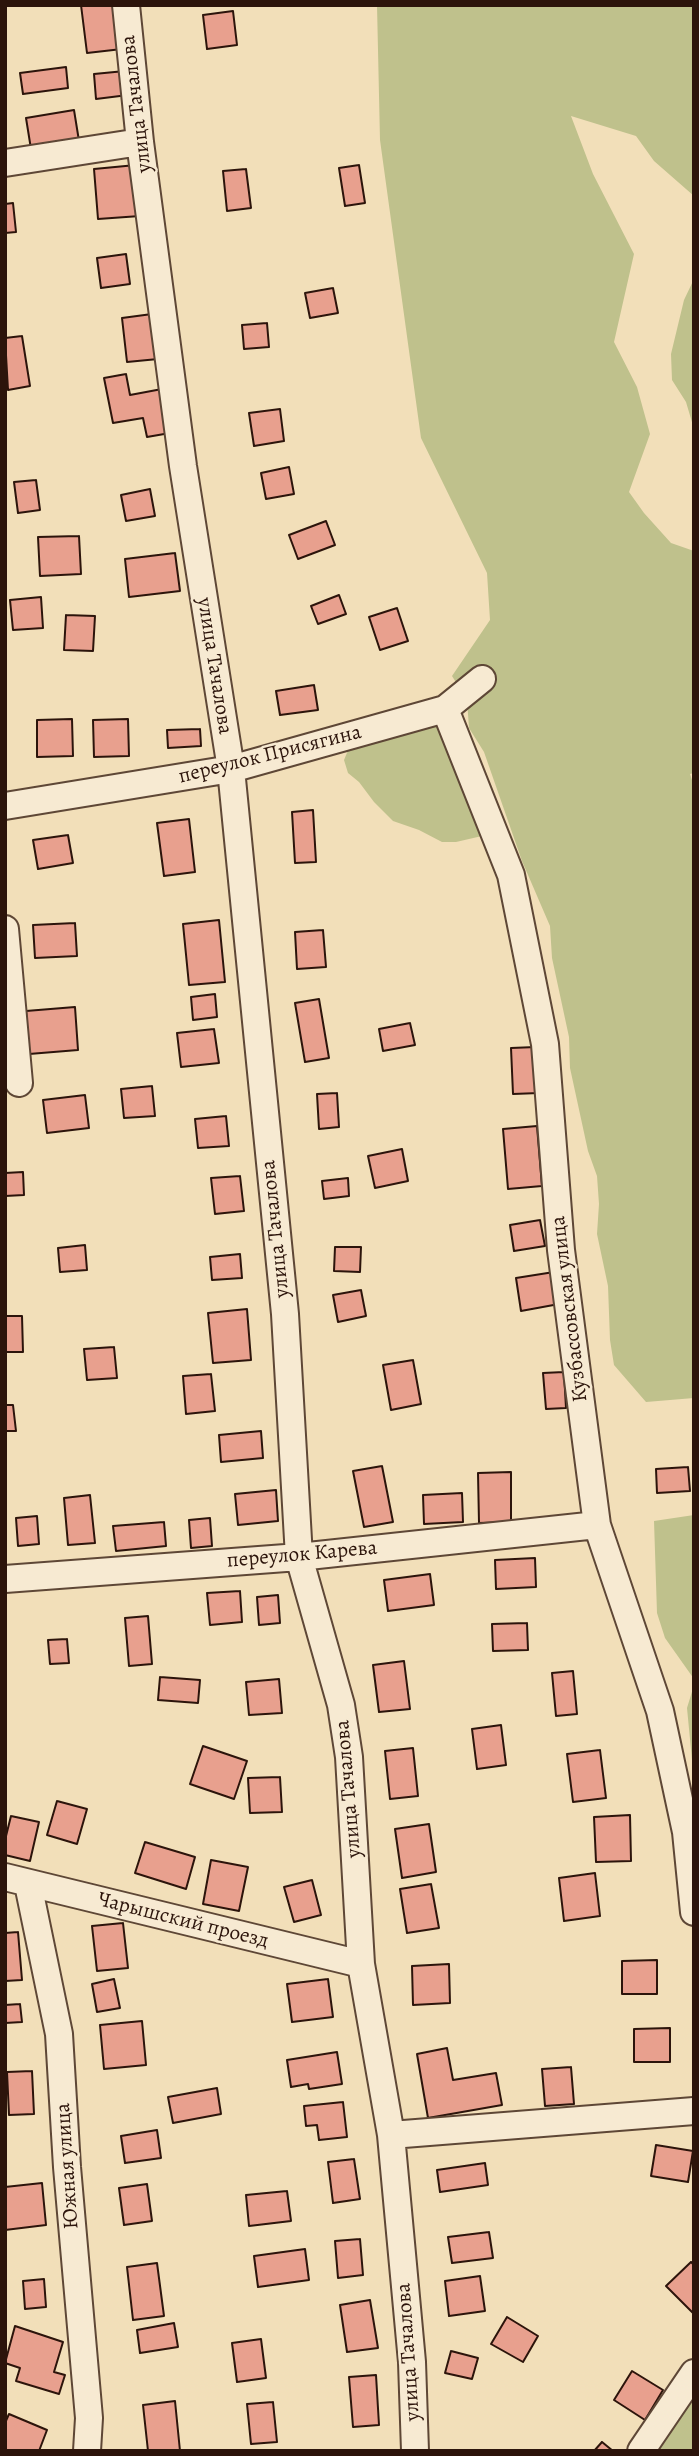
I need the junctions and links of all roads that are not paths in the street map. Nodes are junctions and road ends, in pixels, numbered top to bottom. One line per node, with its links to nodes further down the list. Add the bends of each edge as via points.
1 (125, 5): 2 (street, улица Тачалова)
2 (141, 142): 3 (street); 6 (street, улица Тачалова, via 183,466)
3 (5, 163)
4 (482, 678): 5 (street, переулок Присягина)
5 (445, 709): 6 (street, переулок Присягина); 10 (street, Кузбассовская улица, via 511,875 545,1044 561,1250)
6 (231, 769): 7 (street, переулок Присягина); 11 (street, улица Тачалова, via 285,1314)
7 (5, 806)
8 (5, 929): 9 (street)
9 (19, 1083)
10 (597, 1525): 11 (street, переулок Карева); 14 (street, Кузбассовская улица, via 660,1711 686,1832)
11 (299, 1557): 12 (street, переулок Карева); 15 (street, улица Тачалова, via 341,1704 349,1757)
12 (5, 1578)
13 (17, 1880): 15 (street, Чарышский проезд); 19 (street, Южная улица, via 58,2034 89,2418)
14 (694, 1912)
15 (360, 1965): 17 (street, улица Тачалова)
16 (694, 2111): 17 (street)
17 (391, 2135): 20 (street, улица Тачалова, via 412,2362)
18 (694, 2372): 21 (street)
19 (87, 2451)
20 (415, 2451)
21 (641, 2451)

